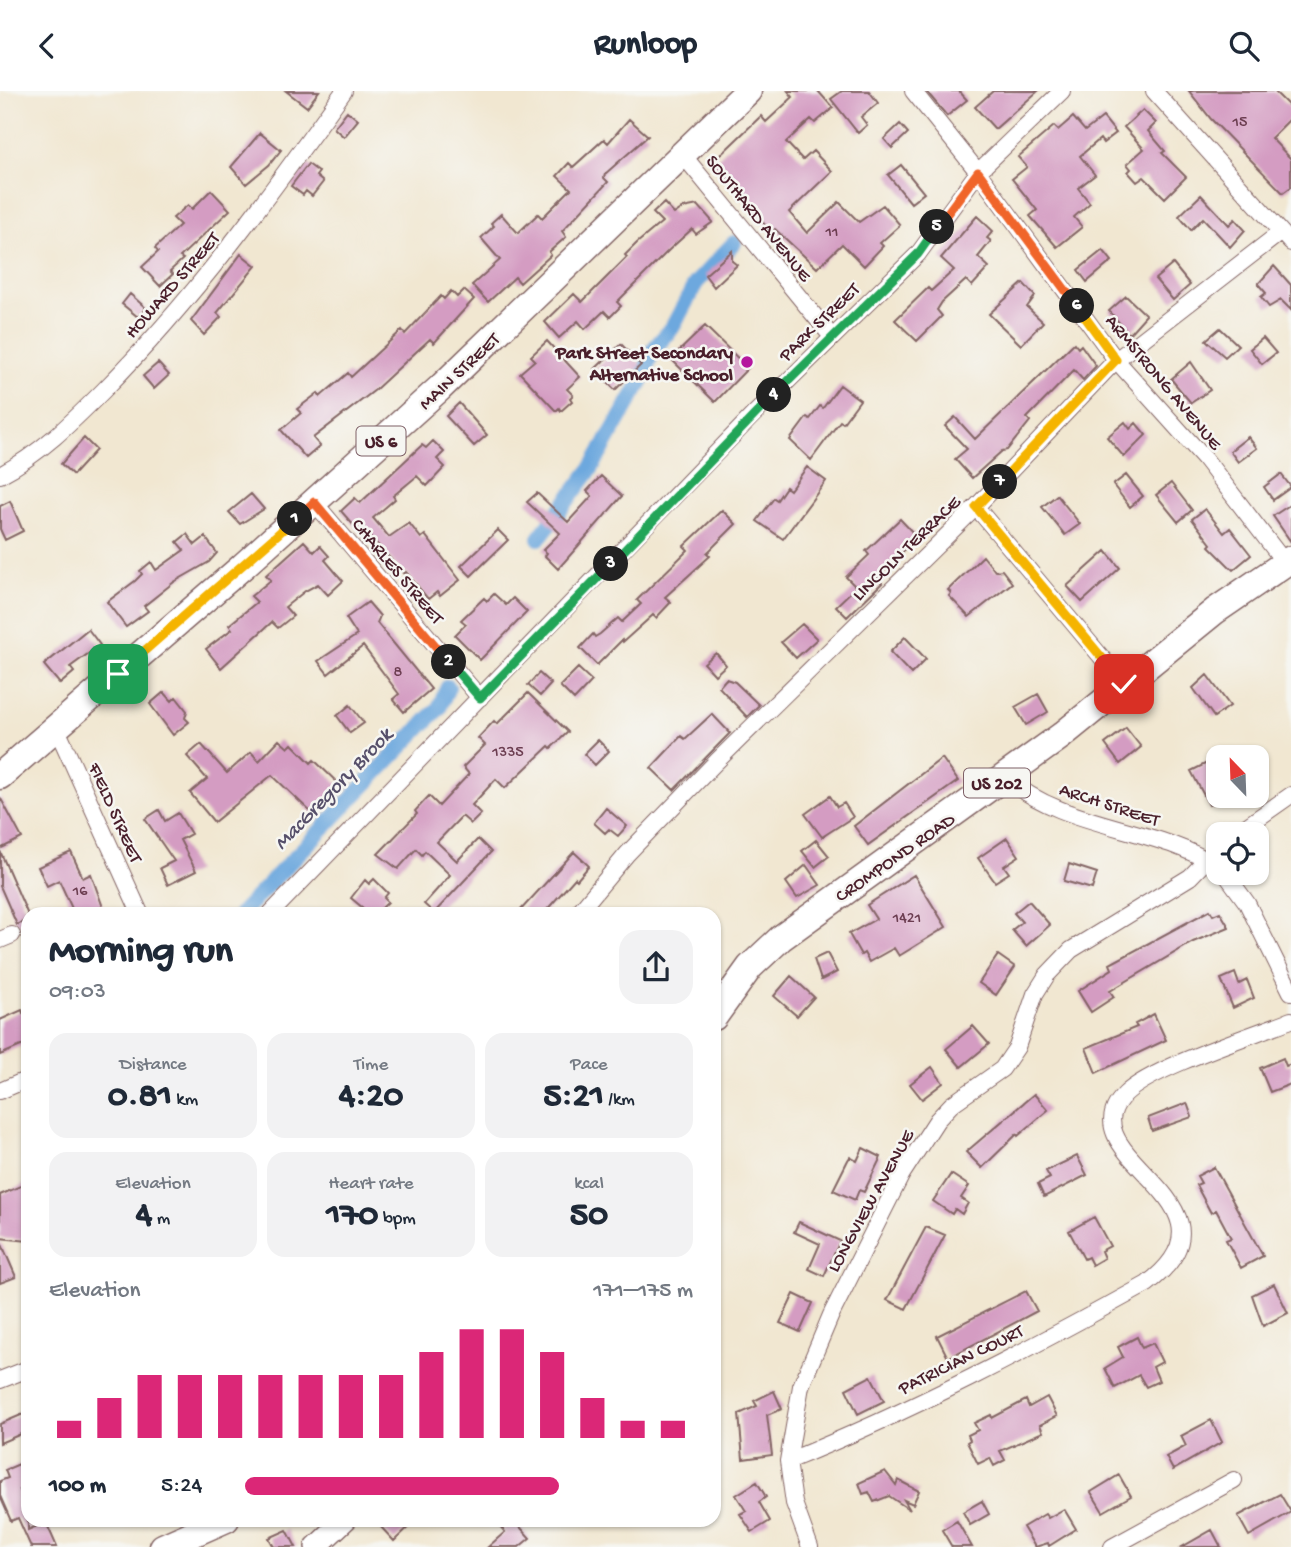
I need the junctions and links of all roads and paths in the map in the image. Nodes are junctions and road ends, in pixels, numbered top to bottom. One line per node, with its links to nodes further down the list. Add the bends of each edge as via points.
1 (344, 91): 11 (street, HOWARD STREET, via 240,236 128,366 46,445)
2 (748, 91): 6 (main road, MAIN STREET / US 6)
3 (913, 91): 7 (street, ARMSTRONG AVENUE)
4 (1062, 91): 7 (street, PARK STREET)
5 (1154, 91): 8 (street)
6 (683, 155): 9 (street, SOUTHARD AVENUE); 12 (main road, MAIN STREET / US 6, via 499,333)
7 (978, 172): 9 (street, PARK STREET, via 918,254); 10 (street, ARMSTRONG AVENUE)
8 (1286, 238): 10 (street, LINCOLN TERRACE)
9 (832, 337): 16 (street, PARK STREET)
10 (1116, 360): 13 (street, LINCOLN TERRACE); 14 (street, ARMSTRONG AVENUE)
11 (0, 475)
12 (314, 502): 16 (street, CHARLES STREET); 17 (main road, MAIN STREET / US 6)
13 (976, 507): 15 (street); 27 (street, LINCOLN TERRACE, via 716,762)
14 (1288, 561): 15 (main road, CROMPOND ROAD / US 202, via 1214,611)
15 (1124, 684): 19 (main road, CROMPOND ROAD / US 202)
16 (480, 698): 26 (street, PARK STREET)
17 (56, 727): 18 (main road, MAIN STREET / US 6); 25 (street, FIELD STREET)
18 (0, 776)
19 (1004, 777): 22 (street, ARCH STREET, via 1023,793 1065,814 1188,850); 29 (main road, CROMPOND ROAD / US 202, via 780,937 750,967)
20 (1291, 795): 21 (street)
21 (1253, 822)
22 (1206, 860)
23 (1206, 868): 35 (street, LONGVIEW AVENUE, via 1071,950 1035,995 1017,1047 1002,1069 937,1120 902,1174 831,1315 801,1386)
24 (1234, 885): 28 (street)
25 (136, 907)
26 (277, 907)
27 (583, 907)
28 (1291, 992)
29 (721, 1007)
30 (1291, 1020): 35 (street, PATRICIAN COURT, via 1135,1085 1123,1097 1112,1120 1119,1146 1171,1202 1181,1231 1181,1245 1166,1270 1001,1363)
31 (21, 1082): 32 (street)
32 (0, 1091)
33 (21, 1372): 34 (street)
34 (0, 1380)
35 (788, 1461): 41 (street, LONGVIEW AVENUE, via 794,1503)
36 (1234, 1480): 42 (street)
37 (208, 1527): 39 (main road)
38 (337, 1527): 40 (street)
39 (163, 1547)
40 (316, 1547)
41 (810, 1547)
42 (1112, 1547)

